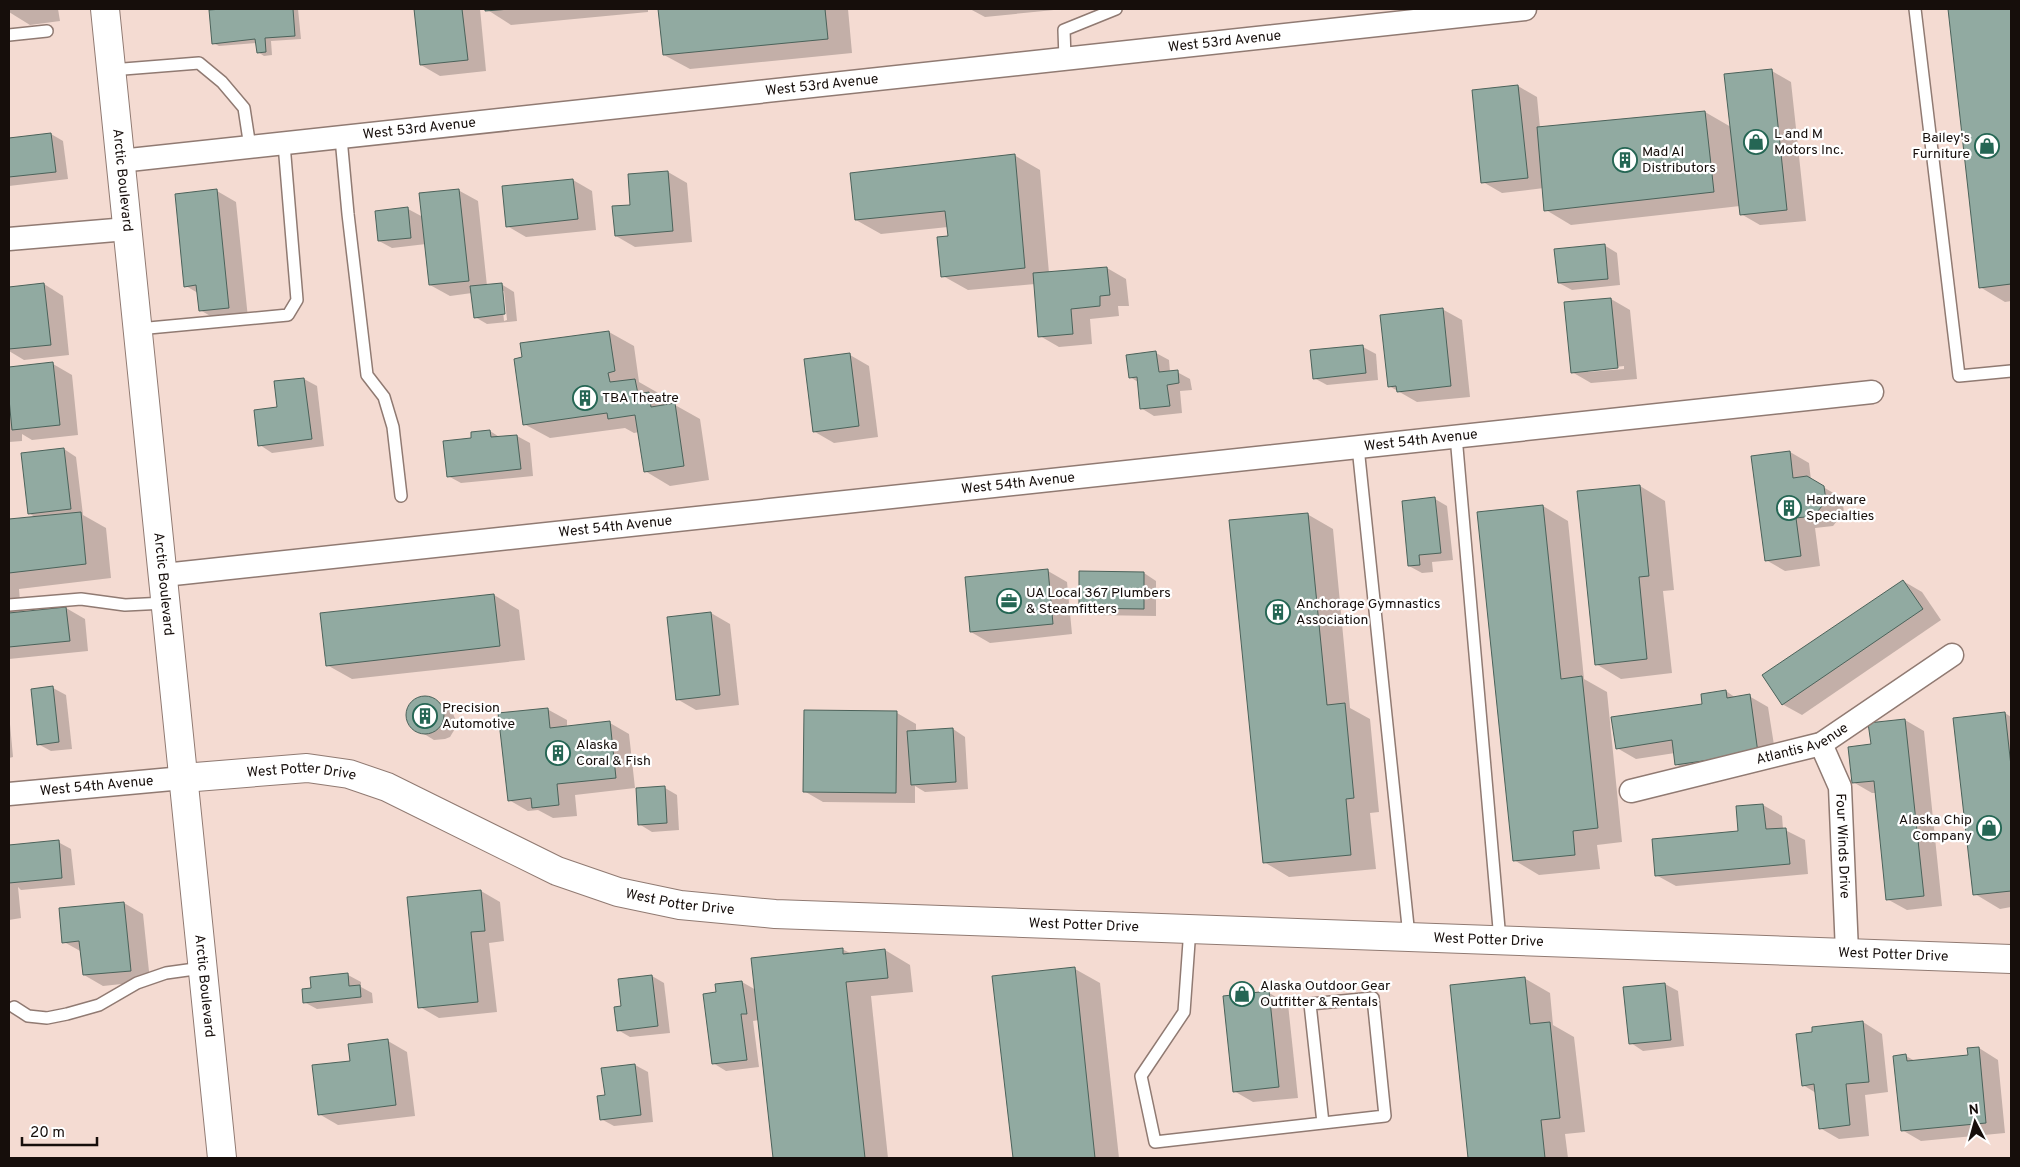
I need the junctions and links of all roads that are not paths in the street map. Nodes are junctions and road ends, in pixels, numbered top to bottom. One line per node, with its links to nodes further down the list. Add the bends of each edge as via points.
1 (105, 9): 9 (main road, Arctic Boulevard)
2 (1116, 9): 8 (lane, via 1064,30)
3 (1525, 9): 5 (street, West 53rd Avenue)
4 (1915, 9): 17 (lane, via 1959,376)
5 (1444, 13): 8 (street, West 53rd Avenue)
6 (47, 31): 7 (lane)
7 (9, 34)
8 (1065, 59): 10 (street, West 53rd Avenue)
9 (111, 70): 12 (lane, via 199,63 222,82 244,108); 13 (main road, Arctic Boulevard)
10 (342, 138): 11 (street, West 53rd Avenue); 21 (lane, via 367,376 384,397 391,419)
11 (284, 144): 12 (street, West 53rd Avenue); 16 (lane, via 297,300 288,315)
12 (250, 147): 13 (street, West 53rd Avenue)
13 (120, 161): 14 (main road, Arctic Boulevard)
14 (127, 229): 15 (street); 16 (main road, Arctic Boulevard)
15 (9, 239)
16 (138, 329): 22 (main road, Arctic Boulevard)
17 (2011, 371)
18 (1872, 392): 19 (street, West 54th Avenue)
19 (1456, 436): 20 (street, West 54th Avenue); 32 (lane)
20 (1358, 447): 22 (street, West 54th Avenue); 31 (lane)
21 (401, 496)
22 (164, 575): 23 (main road, Arctic Boulevard)
23 (165, 603): 24 (lane, via 124,605 81,599); 27 (main road, Arctic Boulevard)
24 (9, 605)
25 (1952, 655): 26 (street, Atlantis Avenue)
26 (1821, 744): 28 (street, Atlantis Avenue); 33 (street, Four Winds Drive, via 1840,787)
27 (183, 778): 29 (street, West 54th Avenue); 30 (main road, West Potter Drive, via 307,768 349,774 387,787 557,870 618,892 680,905 775,914); 35 (main road, Arctic Boulevard)
28 (1631, 791)
29 (9, 794)
30 (1190, 928): 31 (main road, West Potter Drive); 37 (lane, via 1184,1012 1141,1076 1155,1142)
31 (1409, 936): 32 (main road, West Potter Drive)
32 (1500, 940): 33 (main road, West Potter Drive)
33 (1847, 952): 34 (main road, West Potter Drive)
34 (2011, 959)
35 (202, 968): 36 (lane, via 166,973 137,983 99,1005 67,1014 47,1018 28,1016); 38 (main road, Arctic Boulevard)
36 (14, 1007)
37 (1323, 1123): 37 (lane, via 1385,1116 1373,998 1310,1004)
38 (222, 1158)

